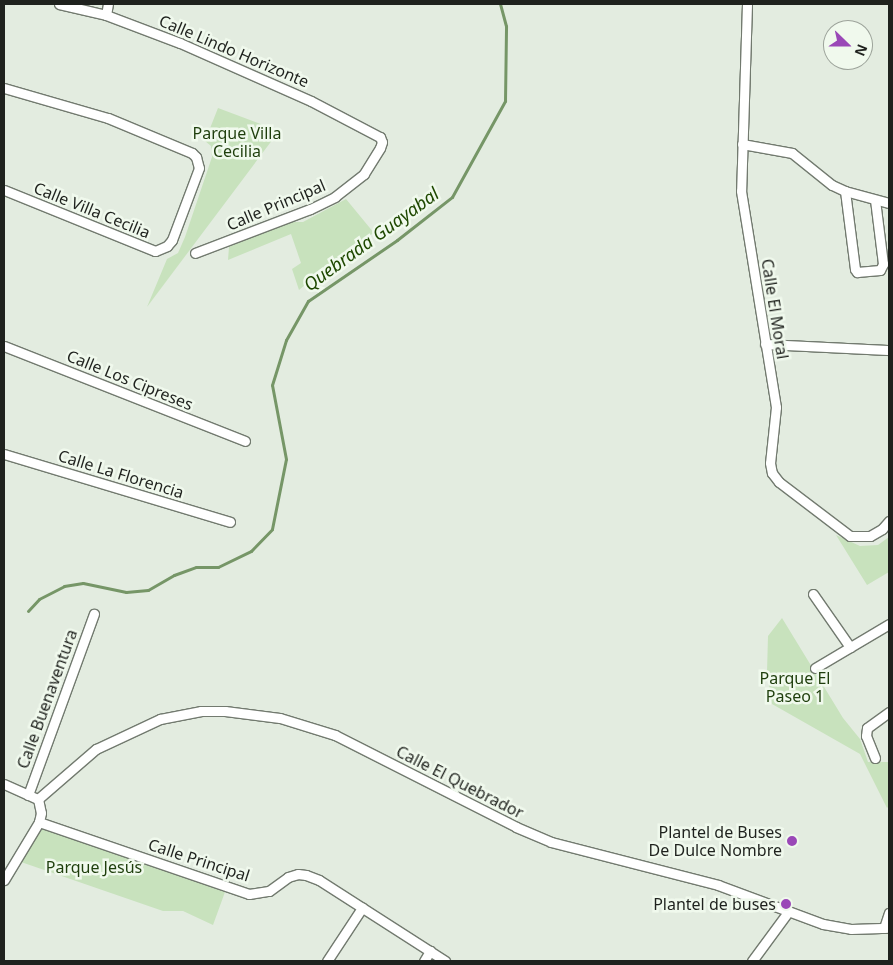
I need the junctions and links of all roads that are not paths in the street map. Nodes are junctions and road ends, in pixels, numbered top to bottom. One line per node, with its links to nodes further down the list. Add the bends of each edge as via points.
1 (59, 4): 4 (street, Calle Lindo Horizonte)
2 (108, 4): 5 (street)
3 (747, 4): 8 (street, Calle El Moral)
4 (86, 7): 5 (street, Calle Lindo Horizonte)
5 (106, 15): 7 (street, Calle Lindo Horizonte, via 180,43)
6 (4, 88): 9 (street, Calle Villa Cecilia, via 108,118 192,153 199,161 199,168 172,240 155,251)
7 (311, 101): 13 (street, Calle Principal, via 380,138 380,148 364,174 330,200)
8 (742, 144): 10 (street, via 792,153 832,185); 14 (street, Calle El Moral, via 741,191)
9 (4, 190)
10 (845, 191): 11 (street); 11 (street, via 857,272 880,270 883,264)
11 (875, 200): 12 (street)
12 (889, 203)
13 (195, 253)
14 (765, 344): 16 (street); 19 (street, Calle El Moral, via 776,407 770,463 772,473 779,482 850,536 870,536)
15 (4, 346): 17 (street, Calle Los Cipreses)
16 (888, 350)
17 (245, 441)
18 (4, 454): 20 (street, Calle La Florencia)
19 (889, 521)
20 (230, 522)
21 (813, 594): 24 (street)
22 (94, 614): 29 (street, Calle Buenaventura)
23 (889, 624): 24 (street)
24 (850, 648): 25 (street)
25 (815, 668)
26 (889, 712): 27 (street, via 868,728 866,736)
27 (875, 758)
28 (4, 784): 29 (street)
29 (28, 795): 30 (street)
30 (38, 799): 31 (street, via 41,805); 34 (street, Calle El Quebrador, via 96,749 160,719 225,711 273,717 334,735 516,828 551,842 718,885)
31 (39, 822): 32 (street); 33 (street, Calle Principal, via 249,894 269,891 288,877 306,875)
32 (4, 880)
33 (362, 908): 37 (street, Calle Principal); 38 (street)
34 (788, 912): 36 (street, Calle El Quebrador, via 851,929); 41 (street)
35 (889, 913): 36 (street)
36 (886, 928)
37 (430, 952): 39 (street); 40 (street, Calle Principal)
38 (327, 961)
39 (424, 961)
40 (445, 961)
41 (752, 961)

